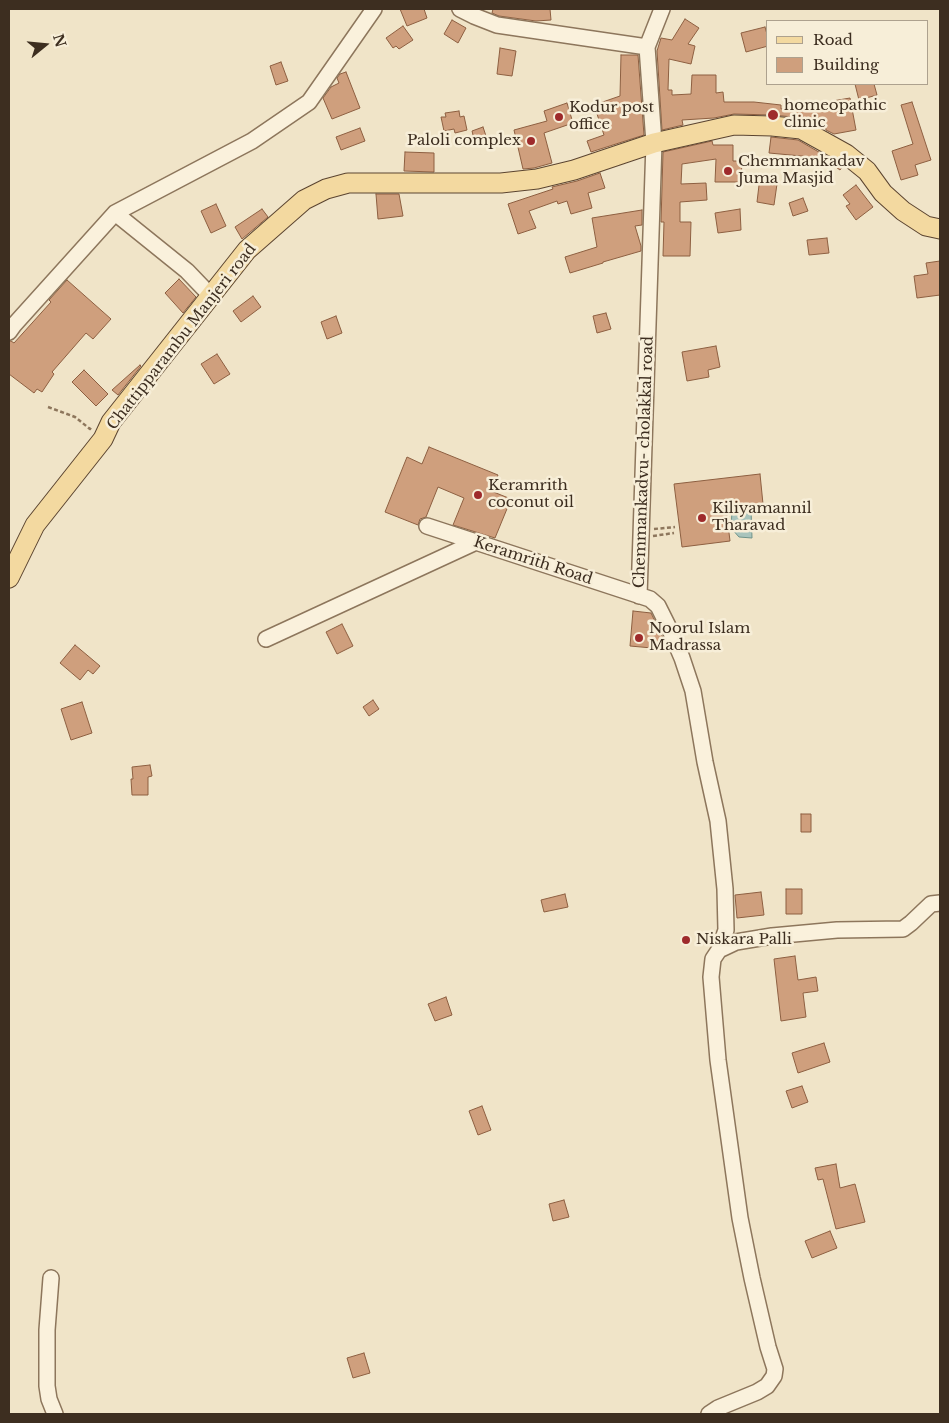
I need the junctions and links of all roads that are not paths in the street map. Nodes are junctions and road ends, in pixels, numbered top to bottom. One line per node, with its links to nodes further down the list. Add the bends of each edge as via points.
1 (374, 9): 6 (street, via 309,102 252,141)
2 (460, 9): 4 (street, via 497,25)
3 (662, 9): 4 (street)
4 (647, 47): 5 (street, Chemmankadvu- cholakkal road)
5 (654, 143): 7 (main road, Chattipparambu Manjeri road, via 734,125 802,129 846,154 867,171 883,193 903,211 926,226); 8 (main road, Chattipparambu Manjeri road, via 537,180 348,183 326,189 304,200 247,250); 13 (street, Chemmankadvu- cholakkal road)
6 (115, 213): 8 (street, via 187,271); 9 (street)
7 (940, 228)
8 (211, 296): 12 (main road, Chattipparambu Manjeri road, via 111,422 104,439 35,525)
9 (9, 332)
10 (427, 526): 11 (street, Keramrith Road)
11 (476, 542): 13 (street, Keramrith Road); 14 (street)
12 (9, 578)
13 (639, 596): 16 (street, Chemmankadvu- cholakkal road, via 650,598 658,606 693,691 718,821 725,889 726,930)
14 (266, 639)
15 (940, 903): 16 (street, via 931,904 903,929 837,930 772,936 736,942)
16 (719, 950): 19 (street, Chemmankadvu- cholakkal road, via 713,959 711,977 720,1070 740,1218 775,1369 767,1386)
17 (51, 1278): 18 (street, via 46,1330 47,1386)
18 (55, 1414)
19 (709, 1414)

